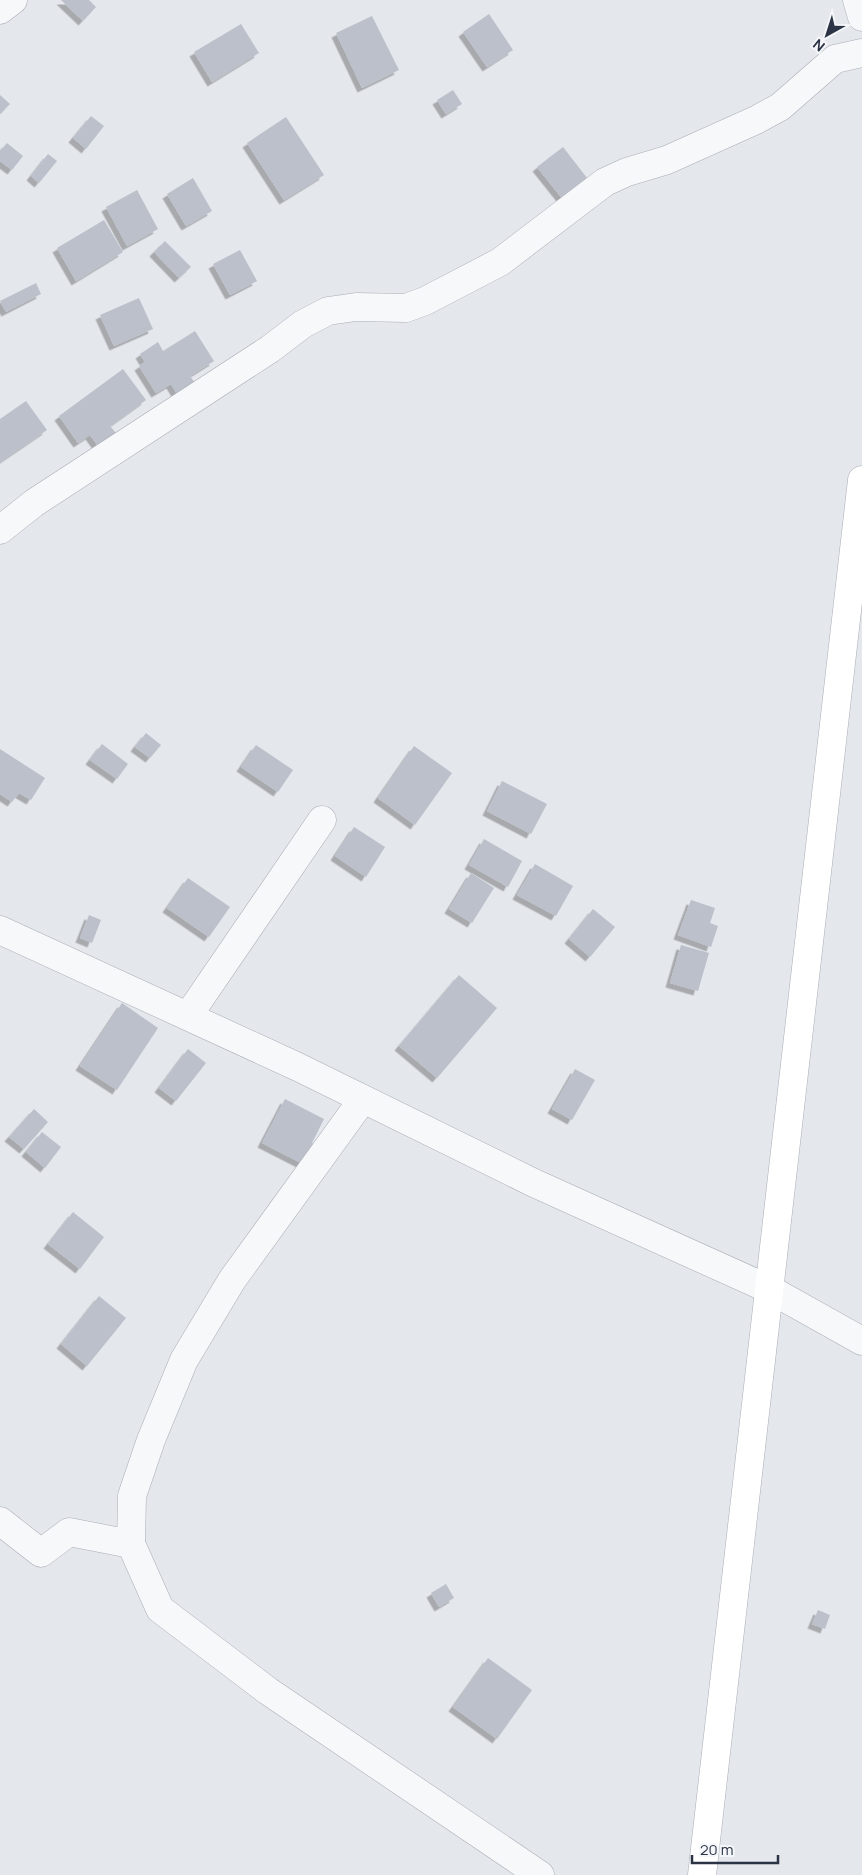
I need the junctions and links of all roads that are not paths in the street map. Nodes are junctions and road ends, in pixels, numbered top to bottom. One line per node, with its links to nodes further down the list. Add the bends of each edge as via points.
1 (13, 0): 3 (street)
2 (857, 0): 4 (street)
3 (0, 10)
4 (862, 17)
5 (862, 53): 7 (street, via 835,59 780,106 756,120 668,160 605,182 500,262 425,301 406,308 356,307 328,311 303,324 34,503)
6 (862, 480): 12 (street)
7 (0, 530)
8 (322, 820): 10 (street)
9 (0, 930): 10 (street)
10 (188, 1016): 11 (street)
11 (363, 1099): 12 (street, via 534,1183); 15 (street, via 232,1280 184,1360 132,1496)
12 (769, 1289): 13 (street); 17 (street)
13 (862, 1341)
14 (0, 1522): 15 (street, via 41,1553 69,1532)
15 (131, 1544): 16 (street, via 160,1609 268,1690)
16 (540, 1875)
17 (702, 1875)

